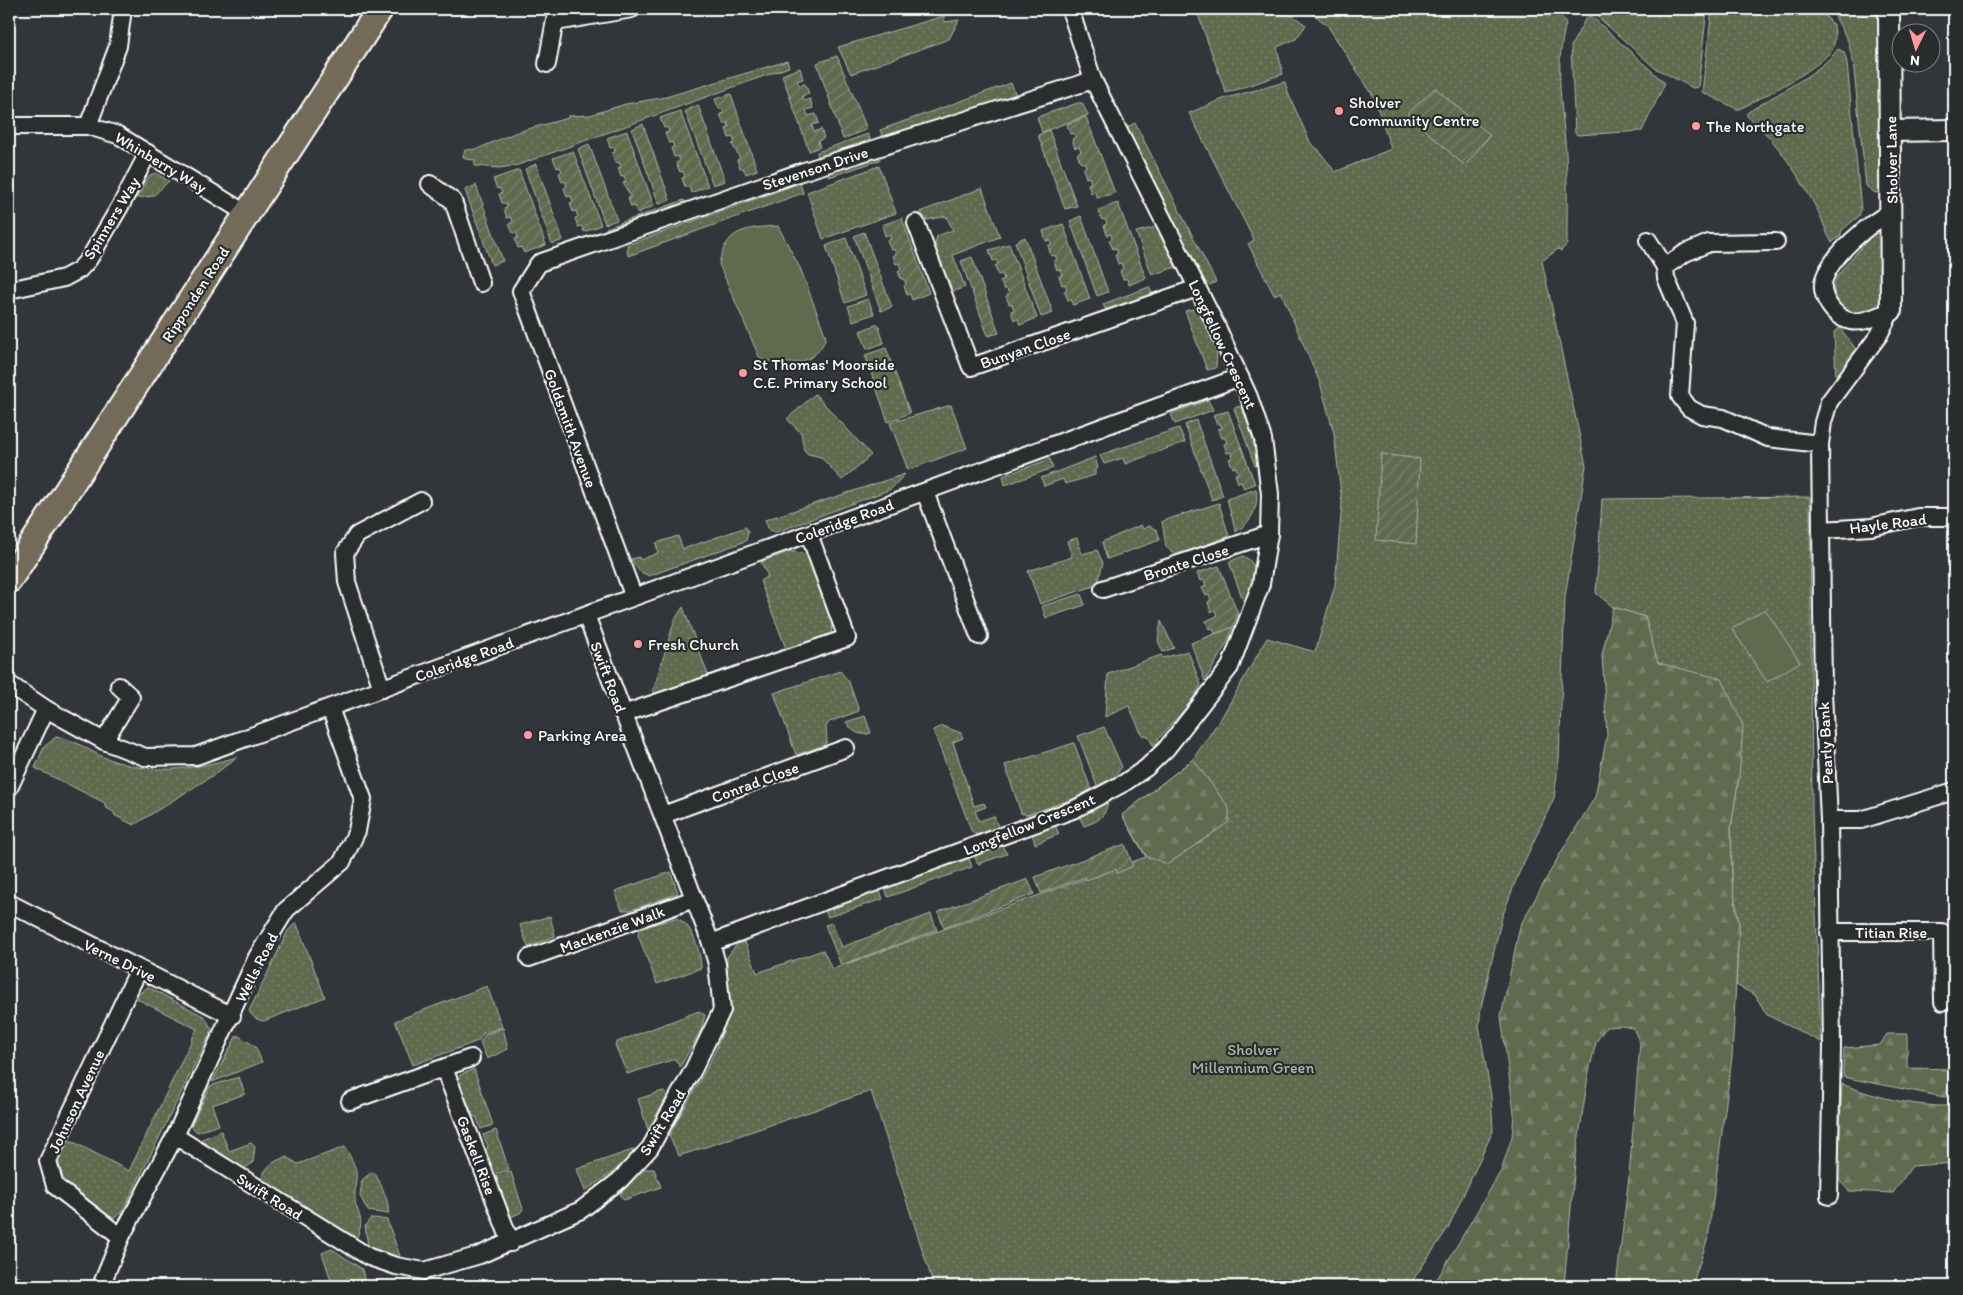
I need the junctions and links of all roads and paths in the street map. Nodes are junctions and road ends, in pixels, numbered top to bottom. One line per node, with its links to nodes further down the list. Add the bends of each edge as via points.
1 (123, 9): 10 (street, via 118,46)
2 (380, 9): 16 (main road, Ripponden Road)
3 (632, 9): 6 (street)
4 (1070, 9): 8 (street, Longfellow Crescent)
5 (1889, 9): 12 (street, Sholver Lane)
6 (557, 16): 7 (street)
7 (547, 64)
8 (1093, 80): 20 (street, Stevenson Drive, via 798,173); 23 (street, Longfellow Crescent)
9 (9, 126): 10 (street, Whinberry Way)
10 (88, 126): 13 (street, Whinberry Way, via 118,134)
11 (1954, 130): 12 (street)
12 (1890, 131): 15 (street, Sholver Lane)
13 (148, 153): 16 (street, Whinberry Way); 24 (street, Spinners Way, via 89,259 79,270 64,278)
14 (430, 184): 22 (street, via 453,201)
15 (1892, 211): 25 (street, Sholver Lane); 25 (street, via 1869,226 1833,262 1823,288 1824,297 1834,312 1850,321)
16 (247, 214): 34 (main road, Ripponden Road)
17 (916, 223): 23 (street, Bunyan Close, via 971,367)
18 (1648, 240): 21 (street)
19 (1776, 242): 21 (street, via 1709,242 1686,252)
20 (539, 263): 36 (street, Goldsmith Avenue, via 521,291)
21 (1665, 267): 27 (street, via 1666,278 1685,323 1680,396 1689,408 1702,415 1723,418 1768,438)
22 (481, 282)
23 (1197, 288): 26 (street, Longfellow Crescent)
24 (9, 290)
25 (1891, 311): 27 (street, Pearly Bank, via 1879,335 1829,402 1822,422)
26 (1240, 377): 28 (street, Coleridge Road); 33 (street, Longfellow Crescent, via 1262,439 1270,494)
27 (1820, 444): 31 (street, Pearly Bank)
28 (925, 492): 32 (street, Coleridge Road); 38 (street)
29 (421, 500): 41 (street, via 357,535 345,553 347,582)
30 (1954, 518): 31 (street, Hayle Road, via 1918,518 1871,527)
31 (1822, 530): 50 (street, Pearly Bank, via 1823,692)
32 (809, 534): 36 (street, Coleridge Road); 44 (street, via 847,638)
33 (1268, 534): 35 (street, Bronte Close); 54 (street, Longfellow Crescent, via 1261,584 1230,666 1166,749 1146,768 1076,809)
34 (9, 580)
35 (1103, 590)
36 (633, 596): 37 (street, Coleridge Road)
37 (586, 615): 41 (street, Coleridge Road); 44 (street, Swift Road)
38 (979, 636)
39 (9, 684): 43 (street, Coleridge Road)
40 (119, 686): 45 (street, via 131,697)
41 (382, 689): 42 (street, Coleridge Road)
42 (330, 708): 45 (street, Coleridge Road, via 196,756 145,757); 58 (street, Wells Road, via 363,798 357,832 342,862 286,910 257,957)
43 (46, 709): 45 (street, Coleridge Road); 47 (street)
44 (623, 714): 49 (street, Swift Road)
45 (104, 741)
46 (846, 748): 49 (street, Conrad Close)
47 (9, 788)
48 (1954, 791): 50 (street, via 1861,820)
49 (663, 815): 51 (street, Swift Road)
50 (1829, 820): 53 (street, Pearly Bank)
51 (694, 899): 54 (street, Swift Road); 55 (street, Mackenzie Walk)
52 (9, 903): 56 (street, Verne Drive)
53 (1829, 932): 57 (street, Titian Rise, via 1942,932); 63 (street, Pearly Bank, via 1832,1047)
54 (711, 943): 65 (street, Swift Road, via 717,964 722,1010 650,1148 620,1180 582,1210)
55 (529, 958)
56 (139, 969): 58 (street, Verne Drive); 64 (street, Johnson Avenue, via 48,1161 55,1186)
57 (1943, 1002)
58 (232, 1016): 62 (street, Wells Road)
59 (471, 1058): 60 (street)
60 (444, 1068): 61 (street); 65 (street, Gaskell Rise)
61 (350, 1101)
62 (176, 1136): 64 (street, Wells Road); 65 (street, Swift Road, via 382,1262 424,1271)
63 (1829, 1196)
64 (121, 1237): 66 (street, Wells Road)
65 (511, 1243)
66 (101, 1286)

